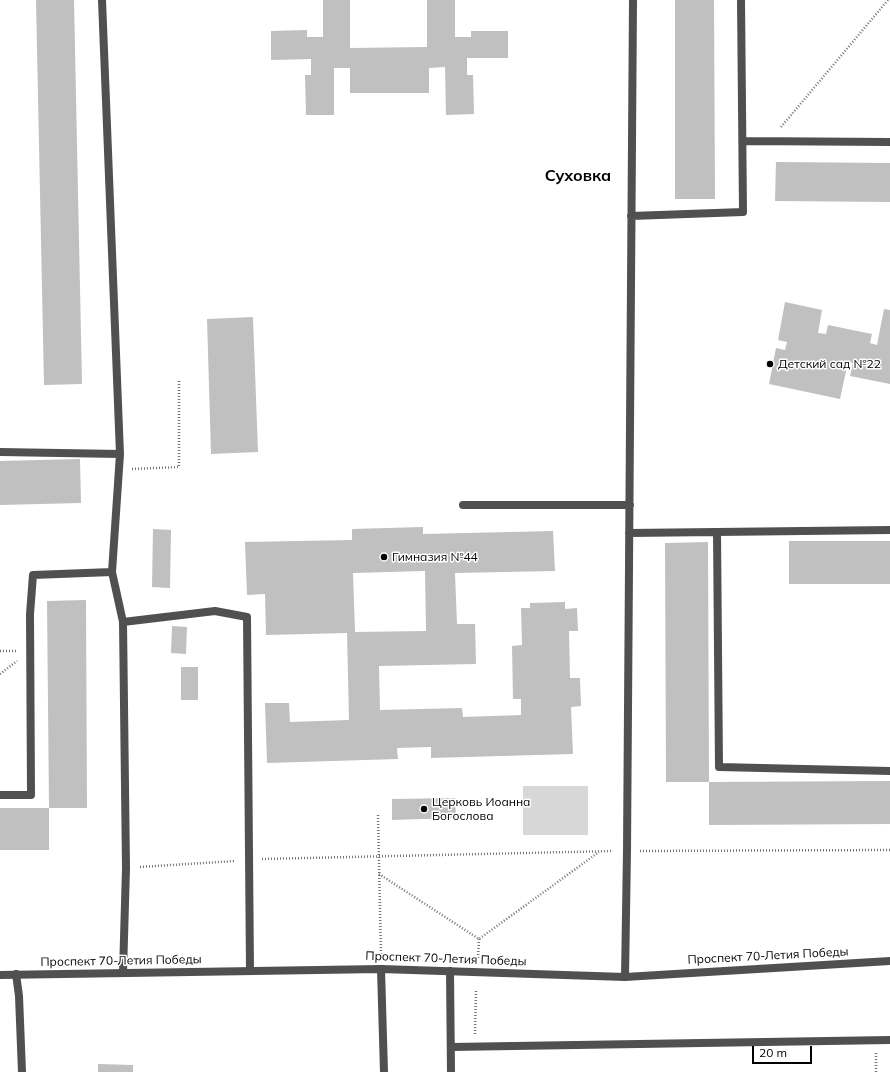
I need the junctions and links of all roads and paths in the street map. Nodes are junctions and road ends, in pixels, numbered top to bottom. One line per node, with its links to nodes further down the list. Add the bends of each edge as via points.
1 (102, 0): 11 (street)
2 (633, 0): 8 (street)
3 (742, 0): 5 (street)
4 (888, 0): 6 (path)
5 (743, 140): 6 (street); 8 (street, via 743,212)
6 (770, 141): 7 (street)
7 (890, 142)
8 (632, 216): 14 (street)
9 (180, 380): 12 (path, via 180,466)
10 (0, 452): 11 (street)
11 (120, 454): 12 (street)
12 (120, 470): 18 (street)
13 (463, 504): 14 (street)
14 (630, 506): 17 (street)
15 (890, 530): 16 (street)
16 (717, 532): 17 (street); 20 (street, via 719,766)
17 (629, 533): 24 (street)
18 (112, 572): 19 (street); 21 (street, via 33,575 30,614 31,795)
19 (123, 622): 27 (street, via 215,611 247,617); 28 (street)
20 (890, 771)
21 (0, 795)
22 (378, 815): 26 (path)
23 (890, 850): 24 (path)
24 (627, 851): 25 (path); 39 (street)
25 (600, 852): 26 (path); 30 (path)
26 (379, 856): 27 (path); 29 (path)
27 (249, 860): 28 (path); 34 (street)
28 (126, 868): 36 (street)
29 (379, 874): 30 (path); 33 (path)
30 (479, 939): 31 (path)
31 (478, 958)
32 (890, 961): 39 (street, Проспект 70-Летия Победы)
33 (381, 968): 34 (street, Проспект 70-Летия Победы); 35 (street, Проспект 70-Летия Победы); 46 (street)
34 (250, 971): 36 (street, Проспект 70-Летия Победы)
35 (450, 971): 39 (street, Проспект 70-Летия Победы); 43 (street)
36 (123, 973): 37 (street, Проспект 70-Летия Победы)
37 (16, 974): 38 (street, Проспект 70-Летия Победы); 45 (street)
38 (0, 975)
39 (625, 977)
40 (476, 990): 44 (path)
41 (890, 1040): 42 (street)
42 (875, 1041): 44 (street); 48 (path)
43 (451, 1047): 44 (street); 47 (street)
44 (474, 1047)
45 (22, 1072)
46 (384, 1072)
47 (451, 1072)
48 (876, 1072)

